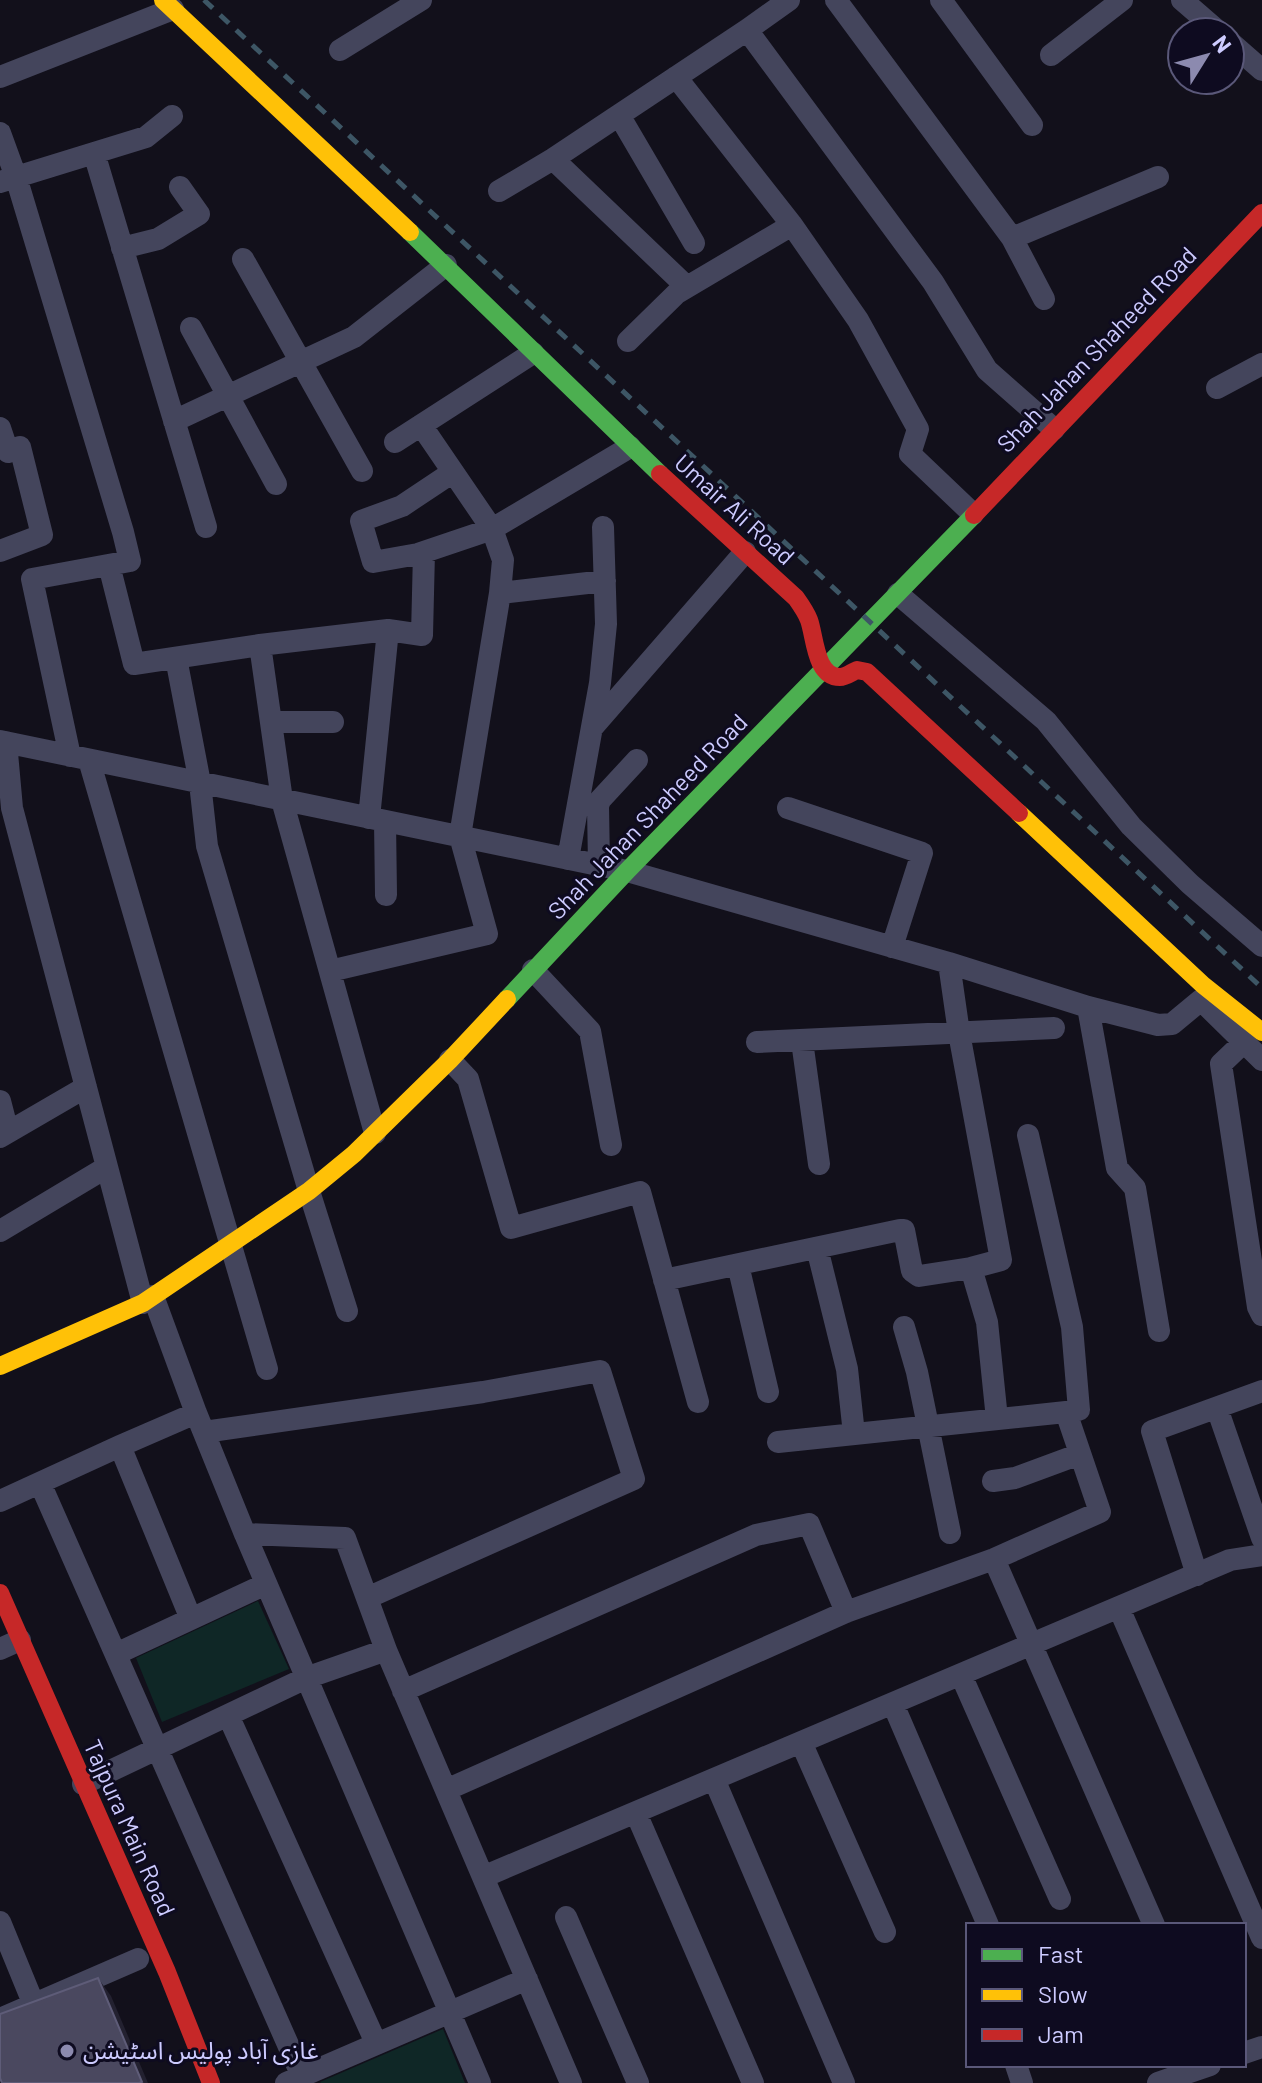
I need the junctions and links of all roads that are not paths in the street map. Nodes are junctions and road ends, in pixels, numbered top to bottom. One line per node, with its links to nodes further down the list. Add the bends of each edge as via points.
1 (421, 0): 10 (street)
2 (789, 0): 9 (street)
3 (836, 0): 28 (street)
4 (941, 0): 18 (street)
5 (1122, 0): 11 (street)
6 (1182, 0): 8 (street)
7 (168, 5): 14 (street); 32 (street, Umair Ali Road)
8 (1200, 16)
9 (747, 30): 15 (street); 45 (street, via 933,282 987,370)
10 (340, 50)
11 (1051, 55)
12 (1246, 56): 13 (street)
13 (1262, 70)
14 (0, 77)
15 (676, 77): 16 (street); 27 (street)
16 (619, 115): 21 (street); 29 (street)
17 (172, 116): 20 (street, via 146,137)
18 (1032, 125)
19 (0, 133): 23 (street)
20 (94, 153): 23 (street); 30 (street)
21 (553, 159): 25 (street); 33 (street)
22 (1158, 177): 28 (street)
23 (8, 180): 58 (street, via 123,532 130,561)
24 (180, 187): 30 (street, via 199,214 158,239)
25 (499, 191)
26 (1262, 213): 45 (street, Shah Jahan Shaheed Road)
27 (792, 225): 33 (street); 51 (street, via 858,320 918,429 910,454)
28 (1012, 238): 34 (street)
29 (694, 243)
30 (122, 248): 42 (street)
31 (243, 259): 38 (street)
32 (446, 265): 37 (street, Umair Ali Road); 38 (street, via 354,337)
33 (687, 287): 36 (street)
34 (1044, 299)
35 (191, 328): 41 (street)
36 (628, 341)
37 (533, 353): 43 (street); 47 (street, Umair Ali Road)
38 (302, 361): 41 (street); 48 (street)
39 (1262, 364): 40 (street)
40 (1217, 388)
41 (228, 396): 42 (street); 50 (street)
42 (174, 421): 52 (street)
43 (421, 425): 46 (street); 49 (street)
44 (0, 428): 55 (street, via 8,452 20,447 42,535)
45 (1054, 429): 51 (street, Shah Jahan Shaheed Road)
46 (395, 442)
47 (630, 447): 54 (street); 57 (street, Umair Ali Road)
48 (362, 471)
49 (453, 472): 54 (street); 56 (street, via 402,506 361,521 373,562)
50 (276, 484)
51 (973, 514): 61 (street, Shah Jahan Shaheed Road)
52 (206, 527)
53 (603, 527): 59 (street)
54 (492, 529): 56 (street); 60 (street, via 503,560)
55 (0, 551)
56 (424, 552): 62 (street, via 422,635)
57 (745, 552): 65 (street, Umair Ali Road, via 803,606 815,654); 68 (street)
58 (109, 565): 64 (street, via 134,664); 70 (street, via 32,579)
59 (605, 581): 60 (street); 68 (street, via 606,624)
60 (500, 593): 77 (street)
61 (898, 594): 65 (street, Shah Jahan Shaheed Road); 82 (street, via 1046,721 1131,826)
62 (388, 630): 63 (street); 76 (street)
63 (260, 645): 64 (street); 66 (street)
64 (176, 658): 72 (street)
65 (825, 668): 80 (street, Shah Jahan Shaheed Road); 87 (street, via 840,677 861,668 867,672)
66 (271, 722): 67 (street); 73 (street)
67 (333, 722)
68 (592, 728): 78 (street)
69 (3, 742): 70 (street); 75 (street)
70 (79, 758): 72 (street); 107 (street)
71 (637, 760): 79 (street, via 600,800)
72 (200, 783): 73 (street); 104 (street, via 207,846)
73 (282, 800): 76 (street); 86 (street)
74 (788, 808): 83 (street, via 922,853)
75 (6, 811): 96 (street)
76 (377, 819): 77 (street); 81 (street)
77 (460, 836): 78 (street); 86 (street, via 487,934)
78 (568, 859): 79 (street)
79 (599, 865): 80 (street)
80 (627, 871): 83 (street); 85 (street, Shah Jahan Shaheed Road)
81 (386, 895)
82 (1262, 946)
83 (892, 947): 84 (street)
84 (949, 963): 88 (street); 90 (street)
85 (533, 970): 94 (street, Shah Jahan Shaheed Road); 101 (street, via 590,1031)
86 (330, 971): 98 (street)
87 (1202, 992): 88 (street, via 1172,1024); 91 (street)
88 (1088, 1007): 116 (street, via 1117,1168 1135,1188)
89 (1054, 1028): 90 (street)
90 (959, 1033): 92 (street); 110 (street, via 1001,1260)
91 (1253, 1038): 95 (street); 105 (street, via 1221,1064)
92 (802, 1041): 93 (street); 102 (street)
93 (757, 1042)
94 (450, 1060): 98 (street, Shah Jahan Shaheed Road); 111 (street, via 468,1079 511,1228 640,1192)
95 (1262, 1060)
96 (86, 1087): 99 (street); 103 (street)
97 (0, 1101): 99 (street)
98 (375, 1133): 104 (street, Shah Jahan Shaheed Road)
99 (4, 1135)
100 (1028, 1135): 123 (street, via 1072,1327 1079,1410)
101 (611, 1145)
102 (819, 1164)
103 (107, 1167): 106 (street); 112 (street)
104 (309, 1191): 107 (street, Shah Jahan Shaheed Road); 113 (street)
105 (1252, 1207): 114 (street)
106 (0, 1231)
107 (231, 1244): 112 (street, Shah Jahan Shaheed Road); 118 (street)
108 (817, 1248): 109 (street); 110 (street, via 904,1230 914,1274); 127 (street, via 847,1369)
109 (738, 1265): 111 (street); 120 (street)
110 (971, 1268): 124 (street, via 987,1322)
111 (664, 1280): 121 (street)
112 (148, 1299): 117 (street, Shah Jahan Shaheed Road); 125 (street)
113 (347, 1311)
114 (1262, 1315)
115 (904, 1327): 126 (street)
116 (1159, 1331)
117 (0, 1366)
118 (267, 1369)
119 (1262, 1391): 122 (street)
120 (768, 1392)
121 (698, 1402)
122 (1217, 1408): 136 (street); 139 (street, via 1152,1431)
123 (1066, 1412): 124 (street); 130 (street)
124 (997, 1419): 126 (street)
125 (200, 1423): 129 (street); 135 (street); 142 (street, via 483,1392 600,1371 634,1479)
126 (927, 1426): 127 (street); 134 (street)
127 (854, 1434): 128 (street)
128 (778, 1442)
129 (120, 1446): 132 (street); 145 (street)
130 (1080, 1454): 131 (street); 138 (street, via 1100,1512)
131 (993, 1481)
132 (40, 1483): 133 (street); 149 (street)
133 (0, 1501)
134 (950, 1533)
135 (245, 1534): 140 (street); 142 (street, via 345,1538)
136 (1262, 1538)
137 (1262, 1555): 139 (street, via 1230,1560)
138 (994, 1559): 144 (street); 146 (street)
139 (1197, 1575): 143 (street)
140 (266, 1584): 145 (street); 151 (street)
141 (0, 1593): 147 (street, Tajpura Main Road)
142 (367, 1598): 148 (street)
143 (1119, 1608): 146 (street); 168 (street)
144 (846, 1612): 152 (street, via 809,1524 756,1535); 159 (street)
145 (191, 1619): 149 (street)
146 (1030, 1645): 150 (street); 166 (street)
147 (7, 1647): 158 (street, Tajpura Main Road)
148 (386, 1650): 151 (street); 152 (street)
149 (116, 1654): 156 (street)
150 (961, 1675): 153 (street); 162 (street)
151 (306, 1678): 154 (street); 172 (street)
152 (403, 1691): 159 (street)
153 (893, 1704): 155 (street); 165 (street)
154 (228, 1715): 156 (street); 174 (street)
155 (801, 1742): 157 (street); 167 (street)
156 (157, 1748): 158 (street); 176 (street)
157 (714, 1779): 160 (street); 182 (street)
158 (83, 1784): 177 (street, Tajpura Main Road)
159 (446, 1790): 161 (street)
160 (636, 1813): 161 (street); 181 (street)
161 (483, 1877): 170 (street)
162 (1060, 1899)
163 (566, 1917): 180 (street)
164 (0, 1922): 171 (street)
165 (987, 1923)
166 (1153, 1923)
167 (885, 1932)
168 (1262, 1938)
169 (138, 1959): 171 (street)
170 (527, 1979): 172 (street); 179 (street)
171 (34, 2005): 173 (street)
172 (450, 2012): 174 (street); 178 (street)
173 (0, 2019)
174 (376, 2043): 176 (street)
175 (1204, 2067): 183 (street)
176 (298, 2081)
177 (211, 2083)
178 (480, 2083)
179 (571, 2083)
180 (638, 2083)
181 (753, 2083)
182 (844, 2083)
183 (1158, 2083)

